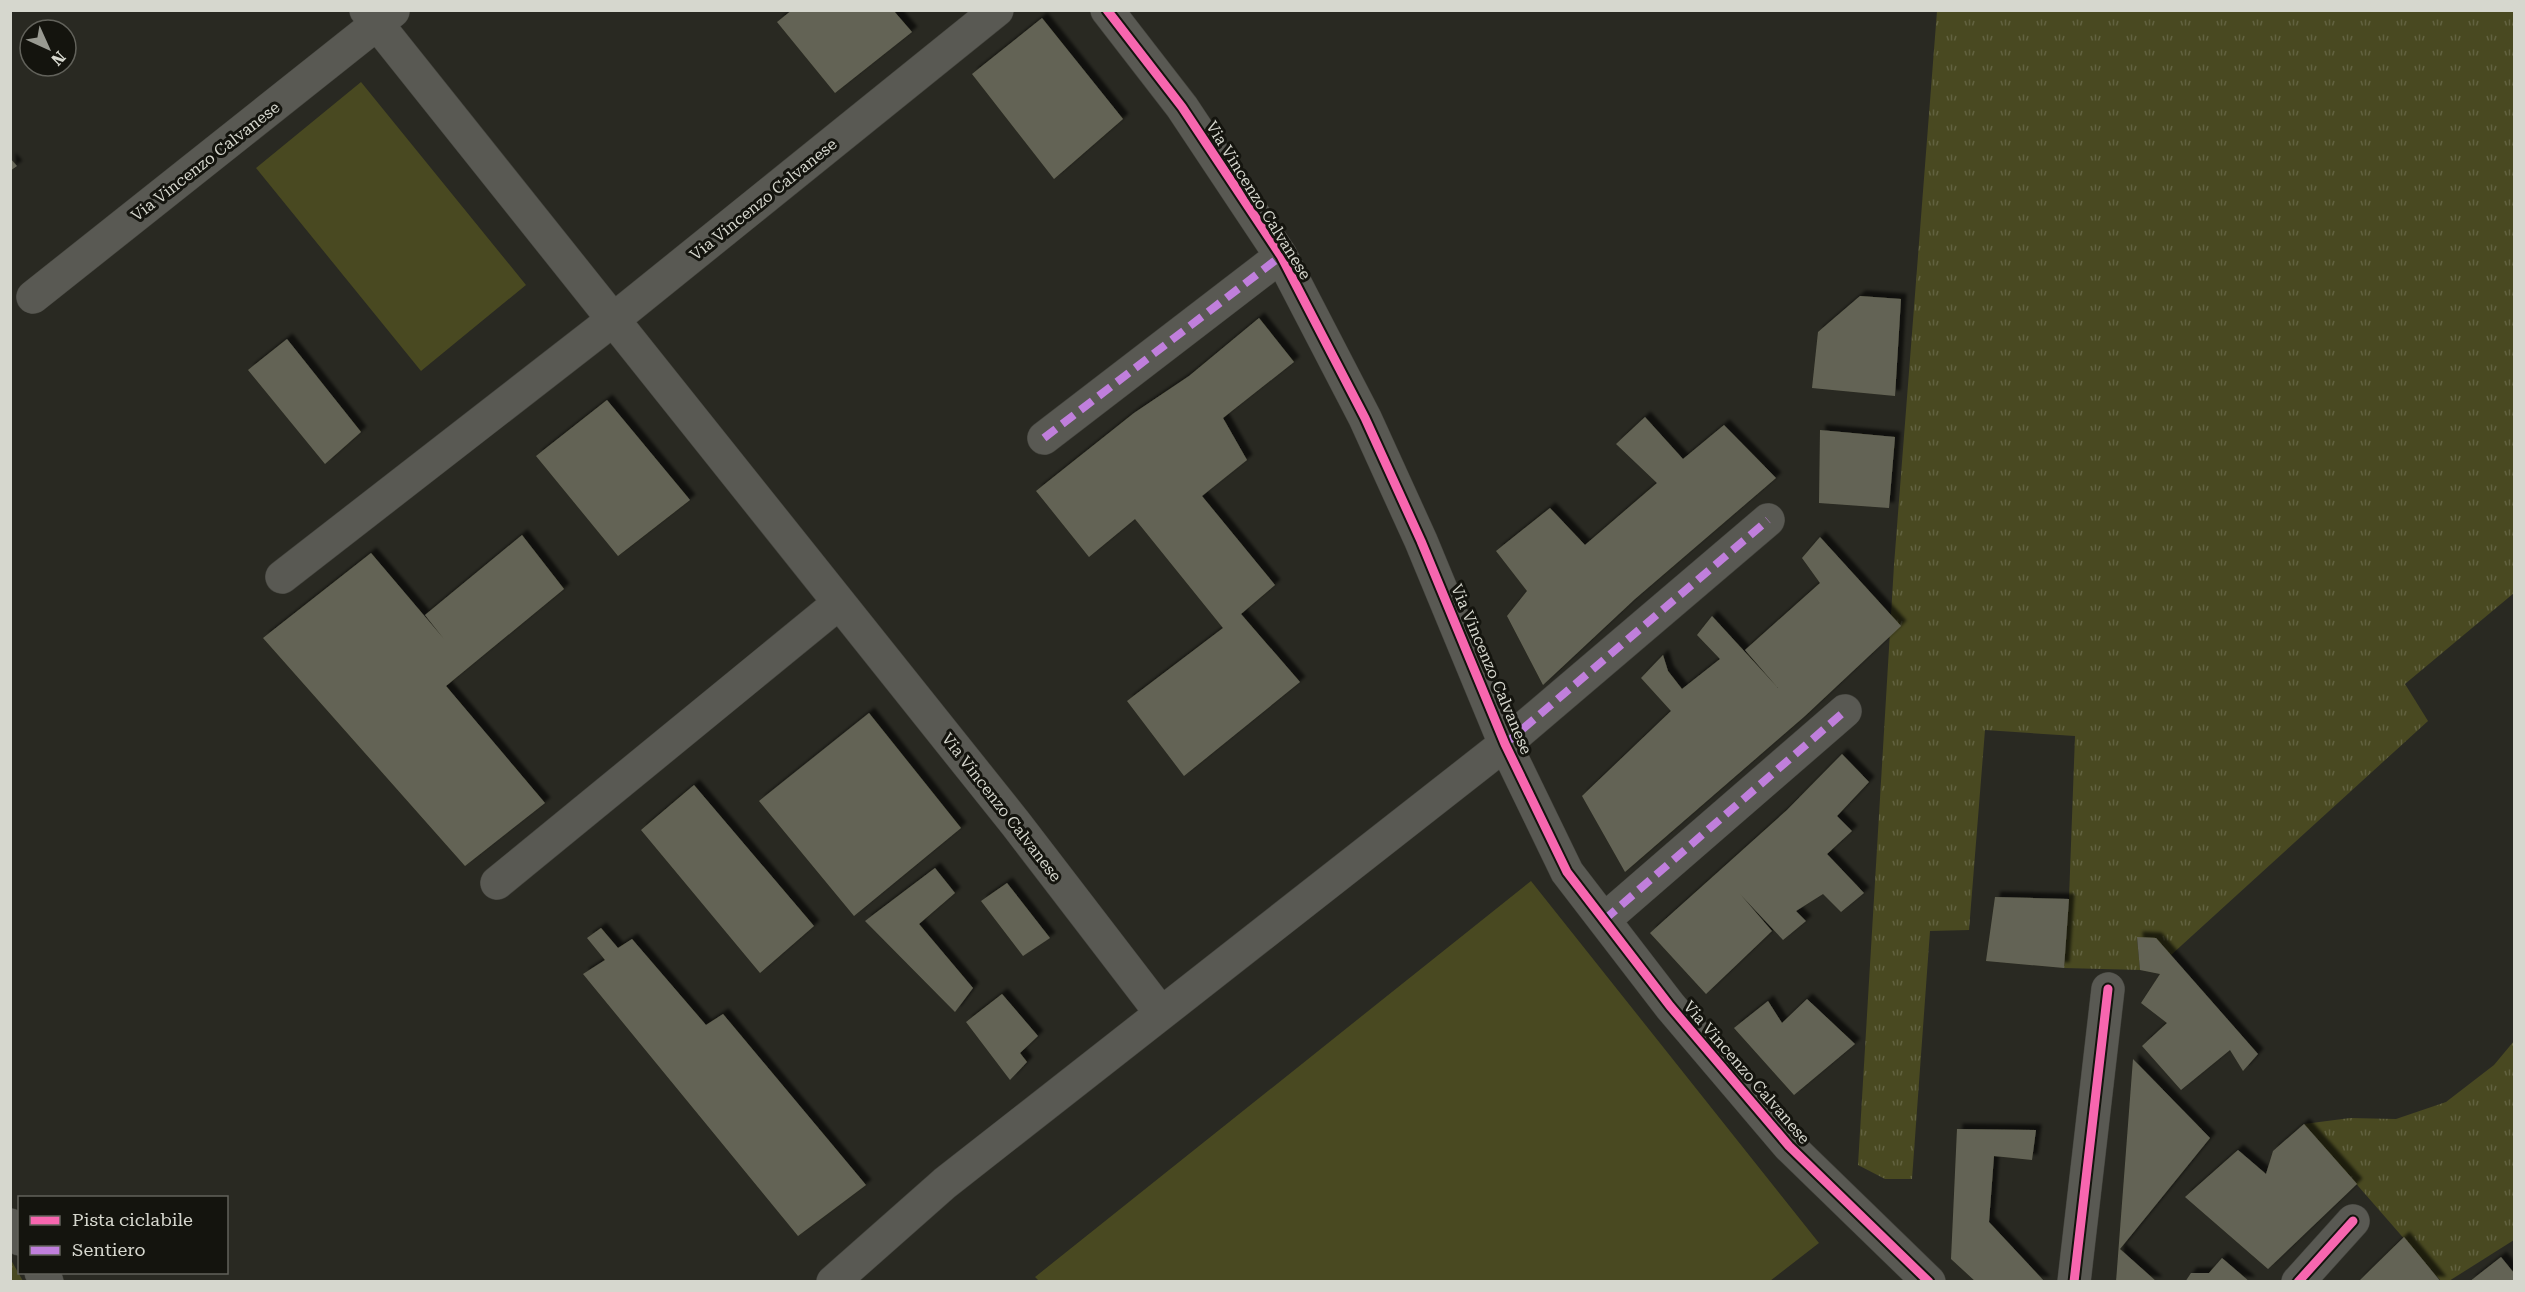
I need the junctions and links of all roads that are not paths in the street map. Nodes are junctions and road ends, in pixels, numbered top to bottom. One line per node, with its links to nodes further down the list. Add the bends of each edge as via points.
1 (997, 10): 6 (street, Via Vincenzo Calvanese)
2 (1107, 10): 4 (street, Via Vincenzo Calvanese, via 1182,106)
3 (379, 15): 5 (street, Via Vincenzo Calvanese); 6 (street, Via Vincenzo Calvanese)
4 (1281, 256): 7 (street); 12 (street, Via Vincenzo Calvanese, via 1375,439)
5 (33, 297)
6 (614, 319): 9 (street, Via Vincenzo Calvanese); 10 (street, Via Vincenzo Calvanese)
7 (1044, 438)
8 (1768, 520): 12 (street, Via Vincenzo Calvanese)
9 (282, 577)
10 (839, 603): 13 (street); 16 (street, Via Vincenzo Calvanese)
11 (1845, 711): 14 (street)
12 (1506, 744): 14 (street, Via Vincenzo Calvanese, via 1567,872); 16 (street, Via Vincenzo Calvanese)
13 (497, 883)
14 (1604, 920): 19 (street, Via Vincenzo Calvanese, via 1670,1006 1789,1146)
15 (2108, 989): 20 (street)
16 (1161, 1013): 18 (street, Via Vincenzo Calvanese, via 945,1183)
17 (2353, 1221): 21 (street)
18 (832, 1281)
19 (1929, 1281)
20 (2074, 1281)
21 (2298, 1281)

